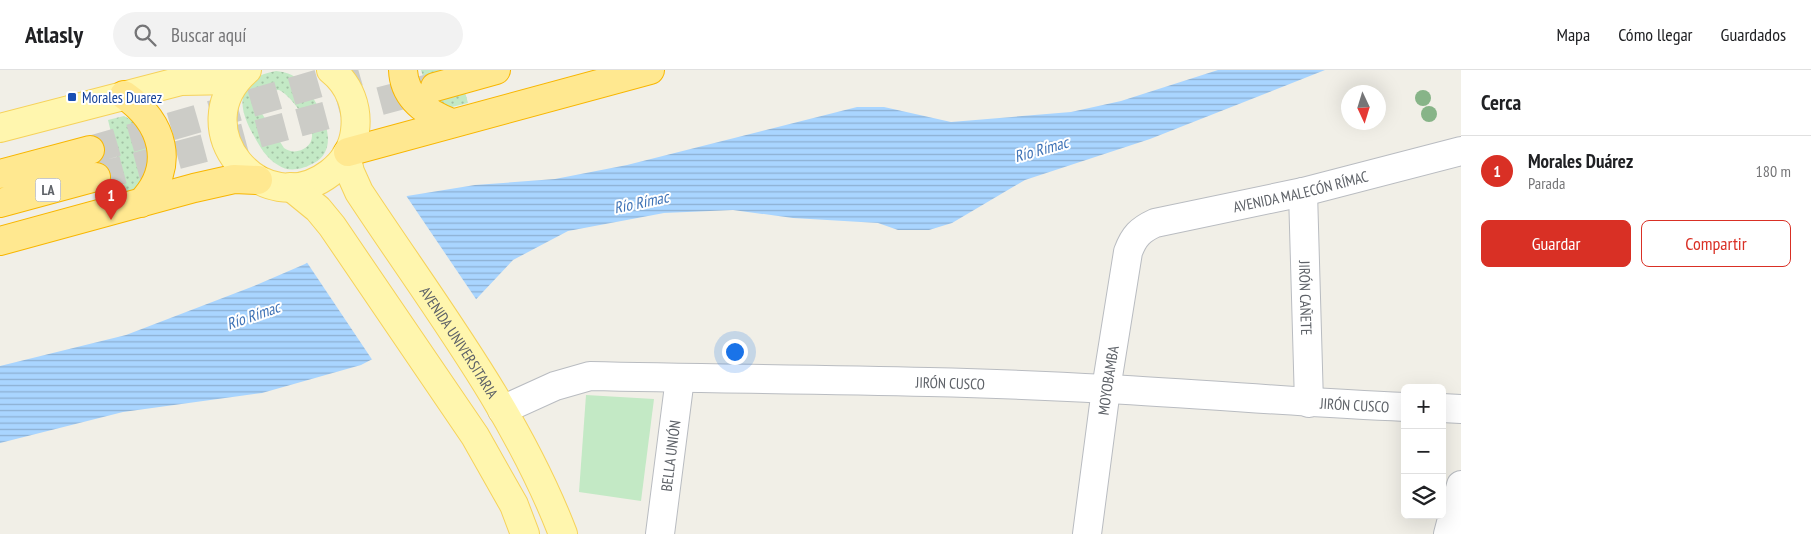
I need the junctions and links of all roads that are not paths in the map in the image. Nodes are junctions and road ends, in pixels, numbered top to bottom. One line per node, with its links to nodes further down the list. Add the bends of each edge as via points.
1 (331, 70): 12 (main road, via 348,89 354,104 356,120)
2 (403, 70): 8 (highway, via 410,93 421,107)
3 (496, 70): 6 (highway)
4 (650, 70): 8 (highway)
5 (241, 74): 7 (main road, via 188,80); 15 (main road, via 228,95 222,127 234,158)
6 (436, 87)
7 (124, 95): 9 (main road); 19 (highway, via 148,116 160,144 160,175 154,190)
8 (452, 123): 12 (highway)
9 (0, 128)
10 (90, 150): 13 (highway, LA)
11 (1461, 151): 17 (street, AVENIDA MALECÓN RÍMAC)
12 (348, 153): 16 (main road, via 323,178); 28 (main road, AVENIDA UNIVERSITARIA, via 350,172 366,203 477,367)
13 (0, 174)
14 (96, 177): 18 (highway, LA)
15 (258, 180): 16 (main road, via 274,186); 19 (highway, via 234,180)
16 (291, 187): 30 (main road, via 318,209 332,226 480,445 514,505)
17 (1303, 192): 20 (street, AVENIDA MALECÓN RÍMAC, via 1155,223); 24 (street, JIRÓN CAÑETE)
18 (0, 203)
19 (141, 203): 21 (highway)
20 (1141, 230): 23 (street, MOYOBAMBA, via 1128,252)
21 (0, 241)
22 (680, 378): 23 (street, JIRÓN CUSCO); 28 (street, JIRÓN CUSCO, via 590,376 555,386); 32 (street, BELLA UNIÓN)
23 (1106, 389): 24 (street, JIRÓN CUSCO); 33 (street, MOYOBAMBA)
24 (1309, 403): 25 (street, JIRÓN CUSCO)
25 (1401, 407)
26 (1446, 408): 27 (street)
27 (1461, 408)
28 (502, 410): 31 (main road, AVENIDA UNIVERSITARIA, via 548,496)
29 (1461, 485): 34 (street)
30 (525, 534)
31 (563, 534)
32 (660, 534)
33 (1087, 534)
34 (1448, 534)

